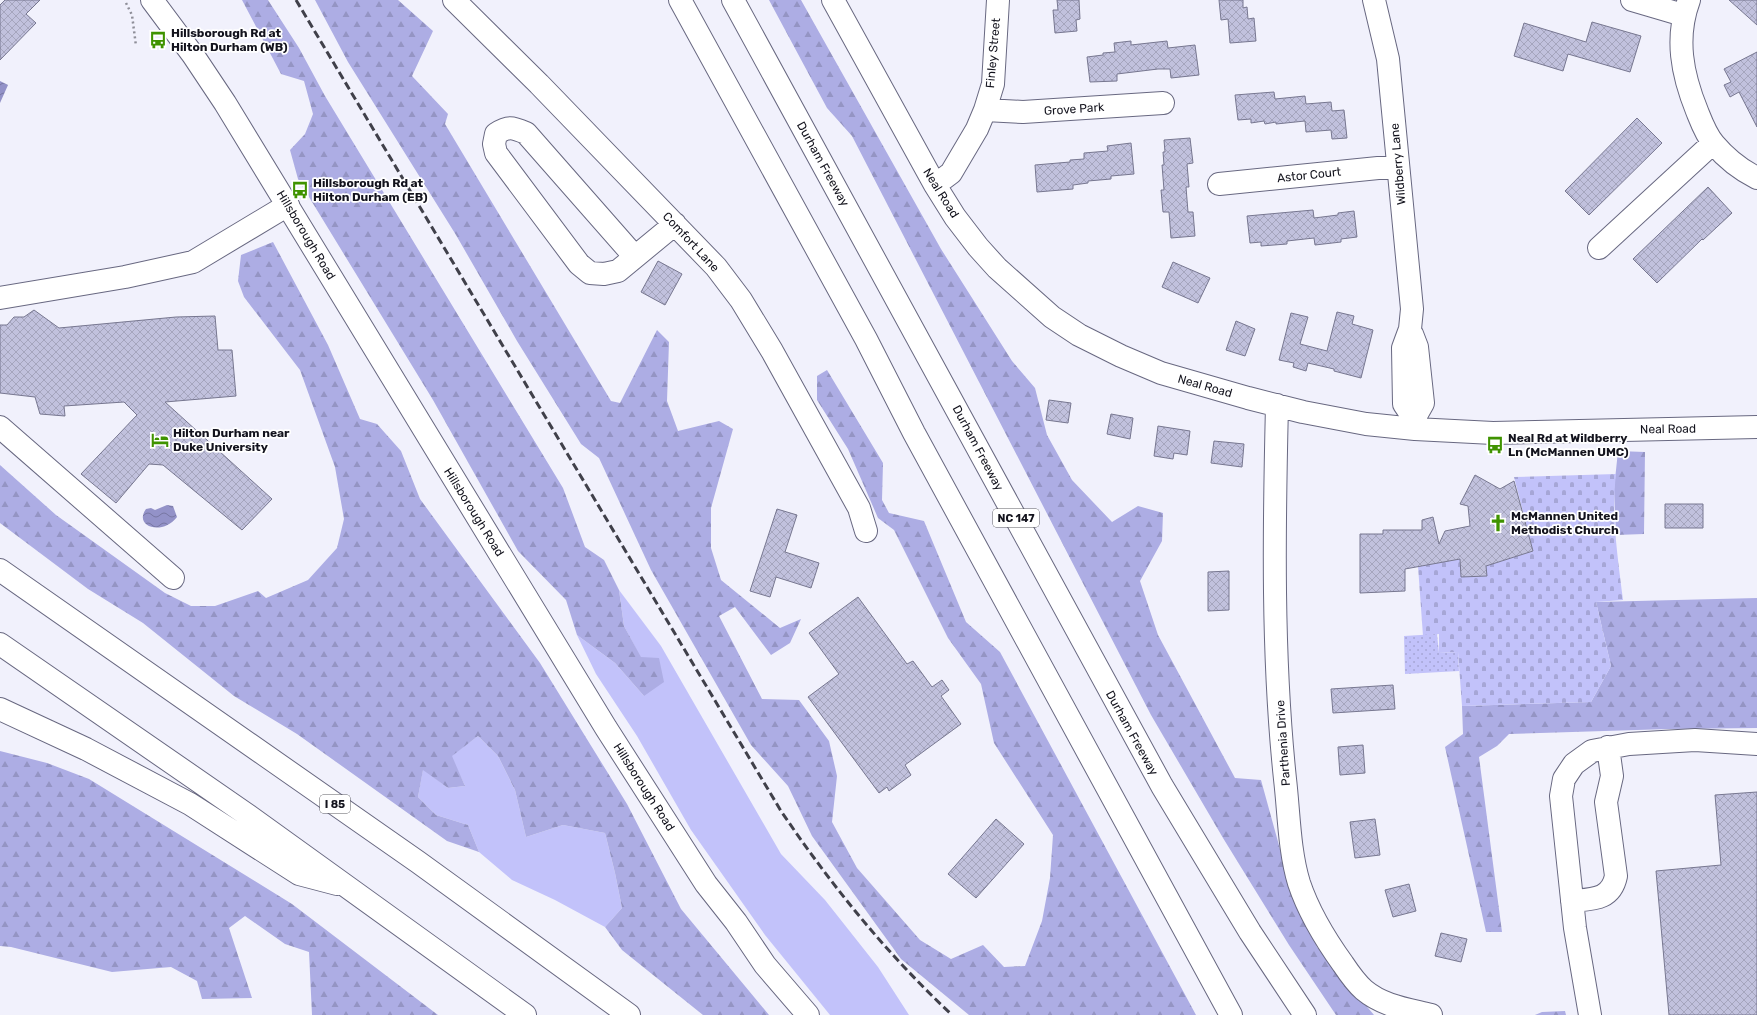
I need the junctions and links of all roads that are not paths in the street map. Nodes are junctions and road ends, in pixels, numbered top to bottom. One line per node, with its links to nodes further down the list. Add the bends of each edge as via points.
1 (152, 0): 17 (main road, Hillsborough Road, via 193,55)
2 (454, 0): 18 (main road, Comfort Lane)
3 (680, 0): 40 (main road)
4 (733, 0): 41 (main road, Durham Freeway / NC 147, via 1162,786 1250,932)
5 (833, 0): 16 (main road, Neal Road)
6 (998, 0): 11 (main road, Finley Street, via 993,84)
7 (1374, 0): 13 (main road, Wildberry Lane, via 1388,59)
8 (1632, 0): 9 (main road)
9 (1686, 7): 12 (main road, via 1680,50 1683,70 1695,108)
10 (1163, 102): 11 (main road, Grove Park, via 1022,112)
11 (985, 110): 16 (main road, Finley Street, via 951,173)
12 (1713, 143): 14 (main road, via 1734,163); 19 (main road)
13 (1398, 166): 15 (main road, Astor Court); 23 (main road, Wildberry Lane, via 1412,309 1410,329 1417,347 1423,403)
14 (1757, 178)
15 (1219, 184)
16 (935, 185): 22 (main road, Neal Road, via 955,217 997,268 1052,317 1079,335 1161,373)
17 (288, 205): 21 (main road, via 193,262 125,277); 39 (main road, Hillsborough Road, via 606,728 706,884 765,965)
18 (675, 224): 20 (main road); 26 (main road, Comfort Lane, via 716,267 741,300 859,508)
19 (1599, 248)
20 (635, 257): 20 (main road, via 618,271 604,274 590,273 578,264 496,153 496,134 504,128 515,128 526,133)
21 (0, 298)
22 (1277, 405): 23 (main road, Neal Road, via 1366,424); 42 (main road, Parthenia Drive, via 1277,664 1289,823 1299,882 1316,923 1363,989 1378,1000)
23 (1414, 424): 25 (main road, Neal Road, via 1508,433)
24 (0, 427): 29 (main road)
25 (1757, 427)
26 (866, 531)
27 (0, 560): 30 (main road)
28 (0, 570): 30 (main road, I 85)
29 (173, 578)
30 (38, 597): 38 (main road, I 85, via 418,862)
31 (0, 644): 35 (main road)
32 (0, 709): 35 (main road, via 86,749 190,804 299,874)
33 (1757, 744): 34 (main road, via 1695,740)
34 (1608, 747): 36 (main road, via 1592,750 1574,764 1564,779 1561,796); 36 (main road, via 1612,776 1606,802 1616,876 1614,886 1597,898)
35 (348, 886): 37 (main road)
36 (1572, 901): 43 (main road)
37 (525, 1015)
38 (629, 1015)
39 (808, 1015)
40 (1232, 1015)
41 (1304, 1015)
42 (1430, 1015)
43 (1590, 1015)

